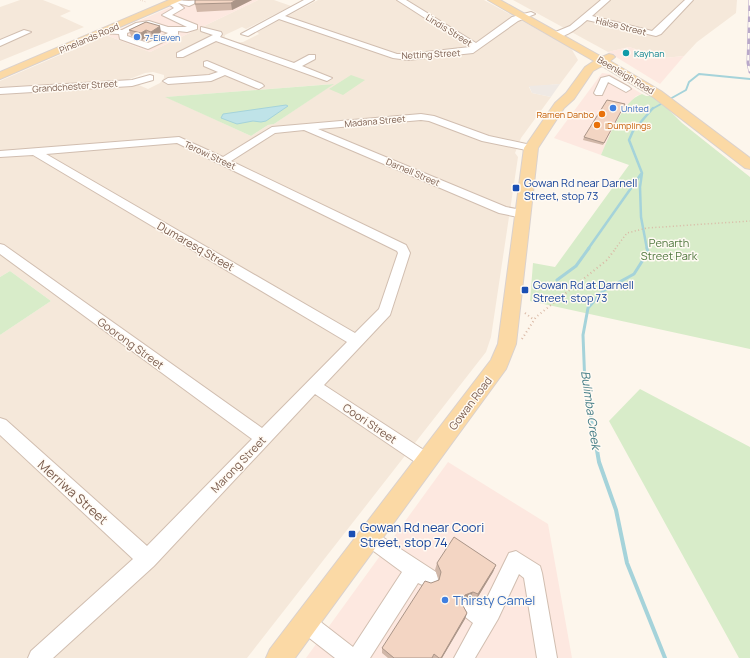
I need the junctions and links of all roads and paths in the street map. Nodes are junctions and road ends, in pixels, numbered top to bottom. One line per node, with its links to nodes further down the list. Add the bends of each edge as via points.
1 (140, 0): 11 (path)
2 (161, 0): 31 (main road, Pinelands Road)
3 (198, 0): 10 (street, via 188,4)
4 (310, 0): 13 (street)
5 (401, 0): 24 (street, Lindis Street)
6 (493, 0): 12 (main road, Beenleigh Road)
7 (504, 0): 12 (main road, Beenleigh Road)
8 (606, 0): 14 (street)
9 (689, 0): 14 (street, Halse Street, via 653,34)
10 (176, 1): 11 (main road, Pinelands Road); 16 (street, via 174,5 180,8 166,15 194,26 186,30)
11 (147, 13): 16 (street); 17 (main road, Pinelands Road); 19 (street, via 140,25)
12 (527, 15): 21 (main road, Beenleigh Road); 24 (street, Netting Street, via 515,19)
13 (278, 16): 20 (street); 24 (street, Netting Street, via 402,57 463,53)
14 (586, 17): 21 (street)
15 (204, 29): 22 (street, via 218,34)
16 (168, 30): 19 (street, via 174,34 148,46 126,39)
17 (103, 31): 19 (street); 35 (main road, Pinelands Road)
18 (27, 32): 23 (street)
19 (123, 32)
20 (244, 34)
21 (560, 34): 25 (main road, Beenleigh Road); 28 (main road, Beenleigh Road)
22 (215, 38): 26 (street); 30 (street)
23 (0, 43)
24 (476, 47)
25 (586, 52): 28 (main road, Beenleigh Road); 32 (main road, via 588,56 582,65)
26 (180, 55)
27 (312, 57): 30 (street)
28 (603, 59): 32 (main road, Gowan Road); 34 (main road, Beenleigh Road); 43 (main road, Beenleigh Road)
29 (207, 64): 33 (street)
30 (295, 66): 37 (street)
31 (0, 67)
32 (585, 69): 34 (main road, via 601,68); 46 (main road, Gowan Road, via 570,96 559,106)
33 (225, 72): 38 (street, via 211,78); 39 (street)
34 (621, 72): 43 (main road, Beenleigh Road)
35 (0, 76)
36 (150, 78): 41 (street, Grandchester Street, via 132,83)
37 (327, 78)
38 (168, 81)
39 (259, 86)
40 (626, 89): 42 (street, via 609,79 604,80)
41 (0, 92)
42 (599, 93)
43 (661, 93): 44 (main road, Beenleigh Road)
44 (677, 104): 49 (main road, Beenleigh Road); 51 (main road, Beenleigh Road)
45 (305, 127): 46 (street, Madana Street, via 421,117 431,118 495,142); 50 (street, Madana Street, via 272,130); 52 (street, Darnell Street, via 502,210)
46 (531, 148): 52 (main road, Gowan Road)
47 (34, 151): 48 (street, Terowi Street); 50 (street, Terowi Street, via 170,139 178,140); 59 (street, Dumaresq Street)
48 (0, 154)
49 (750, 154)
50 (224, 161): 55 (street, Terowi Street)
51 (750, 165)
52 (523, 214): 63 (main road, Gowan Road, via 505,351 499,364)
53 (750, 221): 57 (path, via 647,228 627,233 608,260)
54 (0, 248): 62 (street, Goorong Street)
55 (402, 248): 59 (street, Marong Street, via 404,253 385,311)
56 (524, 314): 57 (path)
57 (534, 320): 58 (path)
58 (522, 340)
59 (357, 341): 60 (street, Marong Street)
60 (314, 386): 62 (street, Marong Street); 63 (street, Coori Street)
61 (0, 426): 65 (street, Merriwa Street)
62 (263, 438): 65 (street, Marong Street)
63 (427, 461): 64 (main road, Gowan Road)
64 (370, 538): 68 (main road, Gowan Road); 72 (street, via 422,574)
65 (147, 559): 69 (street, Marong Street)
66 (471, 609): 67 (street)
67 (486, 621): 73 (street); 74 (street, via 516,560 533,573)
68 (306, 623): 70 (main road, Gowan Road); 71 (street)
69 (38, 658)
70 (279, 658)
71 (351, 658)
72 (358, 658)
73 (464, 658)
74 (548, 658)

